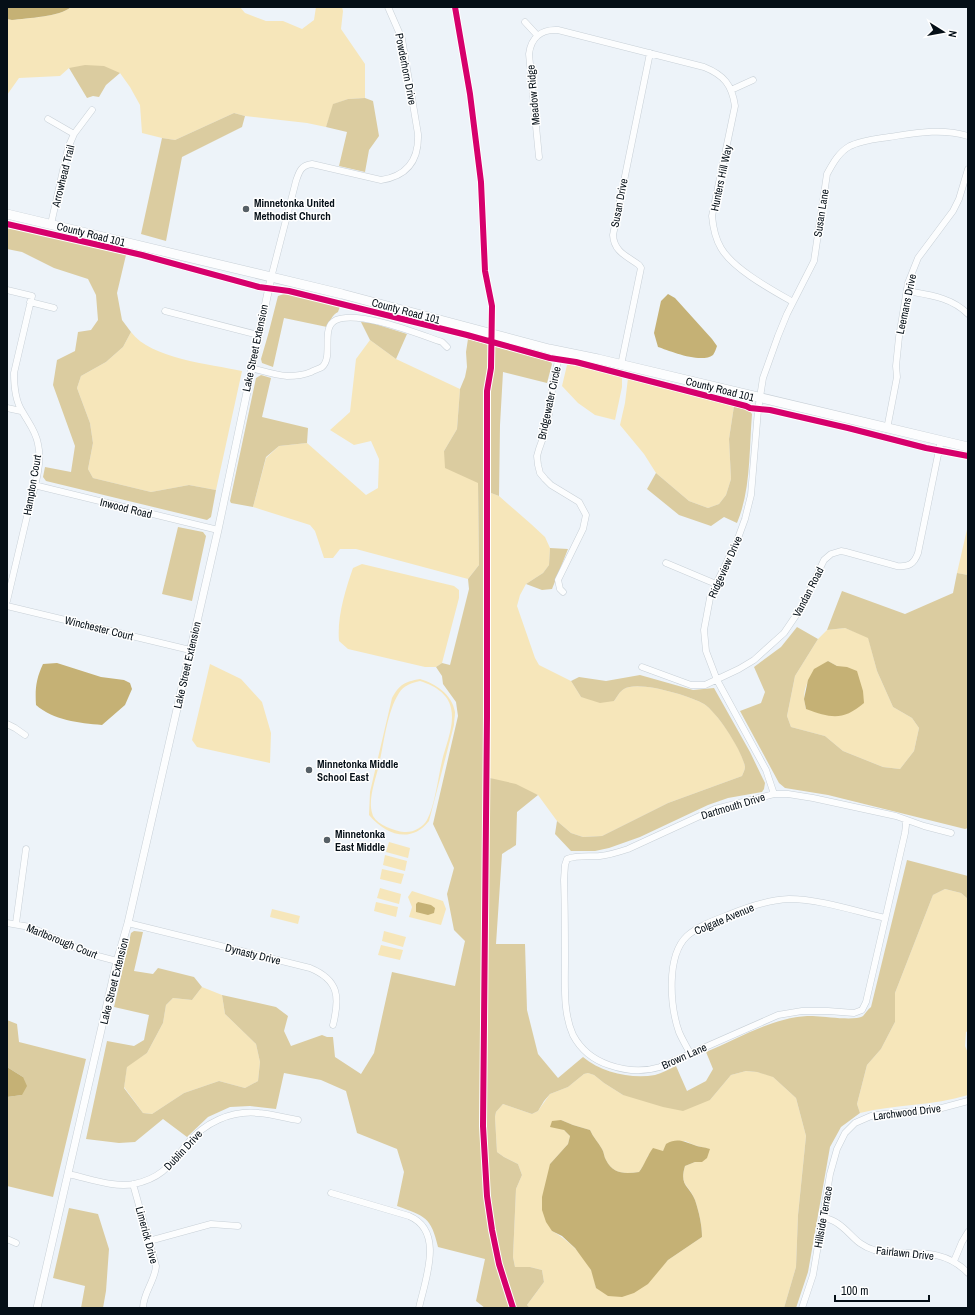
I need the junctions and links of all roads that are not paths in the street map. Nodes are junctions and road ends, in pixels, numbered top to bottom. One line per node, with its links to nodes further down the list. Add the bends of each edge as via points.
1 (388, 7): 10 (street, Powderhorn Drive, via 402,39)
2 (525, 22): 3 (street)
3 (538, 35): 4 (street, Hunters Hill Way, via 544,31 558,30); 12 (street, Meadow Ridge, via 533,40 529,54)
4 (650, 54): 6 (street, Hunters Hill Way, via 714,71); 27 (street, Susan Drive, via 613,235 617,249 641,268)
5 (753, 80): 6 (street)
6 (731, 90): 20 (street, Hunters Hill Way, via 734,96 734,118 714,203 713,227 722,250 730,258 763,285)
7 (92, 110): 9 (street, Arrowhead Trail)
8 (48, 119): 9 (street)
9 (74, 134): 15 (street, Arrowhead Trail, via 64,162)
10 (418, 134): 16 (street, Lake Street Extension, via 418,148 408,168 391,178 376,179 312,164 303,166 292,195)
11 (968, 136): 20 (street, Susan Lane, via 929,131 872,139 850,146 840,154 827,174 814,261)
12 (539, 157)
13 (968, 169): 18 (street, Leemans Drive, via 953,211 918,258)
14 (7, 214): 15 (main road, County Road 101)
15 (51, 224): 16 (main road, County Road 101)
16 (271, 278): 24 (street, Lake Street Extension); 26 (main road, County Road 101)
17 (7, 290): 19 (street, via 32,296)
18 (907, 291): 23 (street, via 947,300 963,308); 32 (street, Leemans Drive, via 899,337 897,377)
19 (30, 302): 21 (street); 31 (street, Hampton Court, via 14,373 16,398)
20 (793, 302): 29 (street, Susan Lane, via 769,360)
21 (54, 308)
22 (165, 311): 24 (street)
23 (968, 314)
24 (258, 335): 28 (street, Lake Street Extension)
25 (447, 347): 28 (street, via 442,342 372,319 337,319 328,332 325,363 321,368 306,374 287,376)
26 (560, 351): 27 (main road, County Road 101); 39 (street, Bridgewater Circle, via 549,414 537,456 540,473 551,485 579,502 586,515 583,529 558,580)
27 (621, 365): 29 (main road, County Road 101)
28 (251, 368): 36 (street, Lake Street Extension)
29 (760, 398): 32 (main road, County Road 101); 38 (street, Ridgeview Drive, via 752,495 737,541)
30 (7, 408): 31 (street)
31 (21, 411): 35 (street, Hampton Court, via 38,443 39,456)
32 (887, 429): 33 (main road, County Road 101)
33 (941, 440): 34 (main road, County Road 101); 44 (street, Vandan Road, via 914,562 907,566 897,566 841,551 831,554 821,565 801,608 784,633 754,660)
34 (968, 447)
35 (34, 485): 36 (street, Inwood Road); 40 (street, Hampton Court)
36 (218, 530): 42 (street, Lake Street Extension)
37 (666, 562): 38 (street)
38 (716, 584): 44 (street, Ridgeview Drive, via 707,610 704,630 706,651)
39 (563, 592)
40 (7, 601)
41 (7, 606): 42 (street, Winchester Court)
42 (190, 650): 54 (street, Lake Street Extension)
43 (642, 667): 44 (street, Vandan Road, via 691,685 705,685)
44 (717, 680): 47 (street, Ridgeview Drive, via 766,770)
45 (7, 724): 46 (street)
46 (25, 735)
47 (774, 794): 48 (street, Dartmouth Drive, via 813,798); 51 (street, Dartmouth Drive, via 715,809 614,853)
48 (905, 820): 49 (street, Dartmouth Drive); 52 (street, via 905,833)
49 (950, 833)
50 (26, 849): 55 (street)
51 (567, 860): 58 (street, Brown Lane, via 564,880 566,996 568,1018 577,1042 598,1061 628,1070 651,1070)
52 (885, 918): 58 (street, Brown Lane, via 862,1010 854,1013 802,1011 778,1015); 58 (street, Colgate Avenue, via 815,902 781,900 746,907 692,931 681,943 672,974 675,1015 679,1032)
53 (7, 923): 55 (street, Marlborough Court)
54 (128, 923): 56 (street, Lake Street Extension); 57 (street, Dynasty Drive, via 319,972 330,981 337,995)
55 (16, 924): 56 (street, Marlborough Court, via 43,932 90,954)
56 (117, 961): 62 (street, Lake Street Extension)
57 (333, 1025)
58 (690, 1053)
59 (968, 1101): 61 (street, Larchwood Drive, via 938,1109 871,1116)
60 (298, 1120): 63 (street, Dublin Drive, via 254,1112 225,1117 195,1135 167,1168)
61 (849, 1128): 65 (street, Hillside Terrace, via 837,1149)
62 (68, 1174): 63 (street, Dublin Drive, via 110,1183); 73 (street, Lake Street Extension)
63 (133, 1184): 69 (street, Limerick Drive)
64 (331, 1193): 75 (street, via 415,1218 421,1223 429,1238 430,1253)
65 (823, 1217): 71 (street, Fairlawn Drive, via 838,1223 856,1241 876,1251 930,1254); 76 (street, Hillside Terrace, via 814,1275)
66 (238, 1226): 69 (street, via 211,1224)
67 (968, 1232): 71 (street)
68 (7, 1239): 70 (street)
69 (149, 1241): 74 (street, Limerick Drive, via 156,1266)
70 (16, 1243)
71 (954, 1261): 72 (street, Fairlawn Drive)
72 (968, 1273)
73 (37, 1308)
74 (143, 1308)
75 (419, 1308)
76 (802, 1308)

